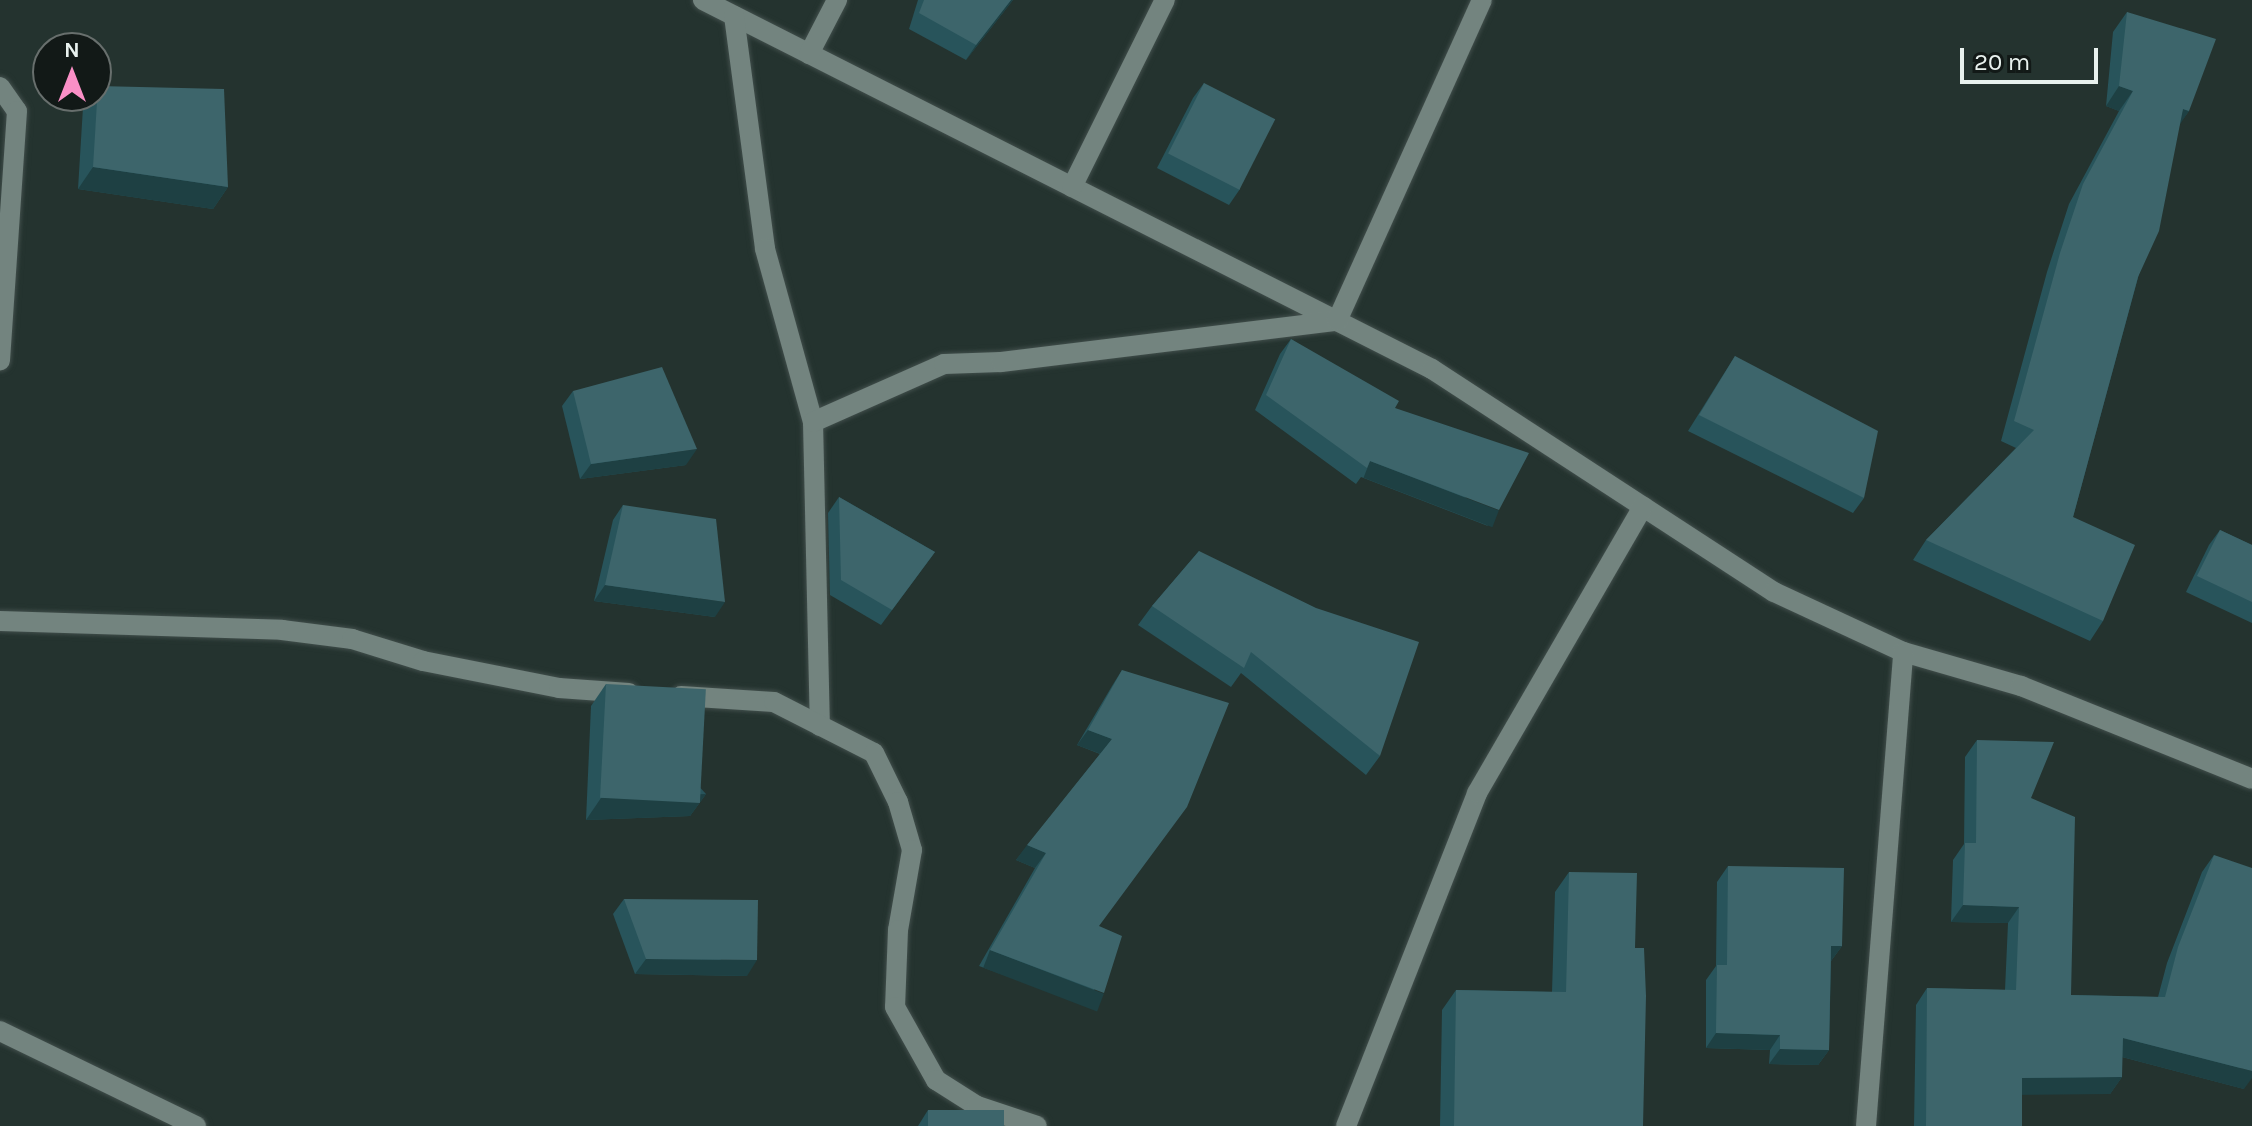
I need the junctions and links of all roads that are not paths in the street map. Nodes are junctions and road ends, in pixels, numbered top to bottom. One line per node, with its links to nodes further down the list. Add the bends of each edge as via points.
1 (703, 0): 5 (street)
2 (837, 0): 6 (street)
3 (1165, 0): 8 (street)
4 (1482, 0): 9 (street)
5 (734, 16): 6 (street); 11 (street, via 765,249)
6 (809, 54): 8 (street)
7 (0, 87): 10 (street, via 17,111)
8 (1072, 187): 9 (street)
9 (1337, 321): 11 (street, via 1001,362 944,364); 12 (street, via 1432,369)
10 (0, 360)
11 (813, 422): 15 (street)
12 (1643, 507): 14 (street, via 1774,592); 20 (street, via 1477,793)
13 (0, 621): 15 (street, via 282,630 352,639 423,661 559,688 774,702)
14 (1903, 652): 16 (street, via 2021,686); 21 (street)
15 (820, 726): 19 (street, via 874,753 898,802 912,850 898,930 895,1007 909,1036 936,1080 977,1106)
16 (2252, 779)
17 (0, 1031): 18 (street)
18 (196, 1126)
19 (1037, 1126)
20 (1346, 1126)
21 (1866, 1126)

